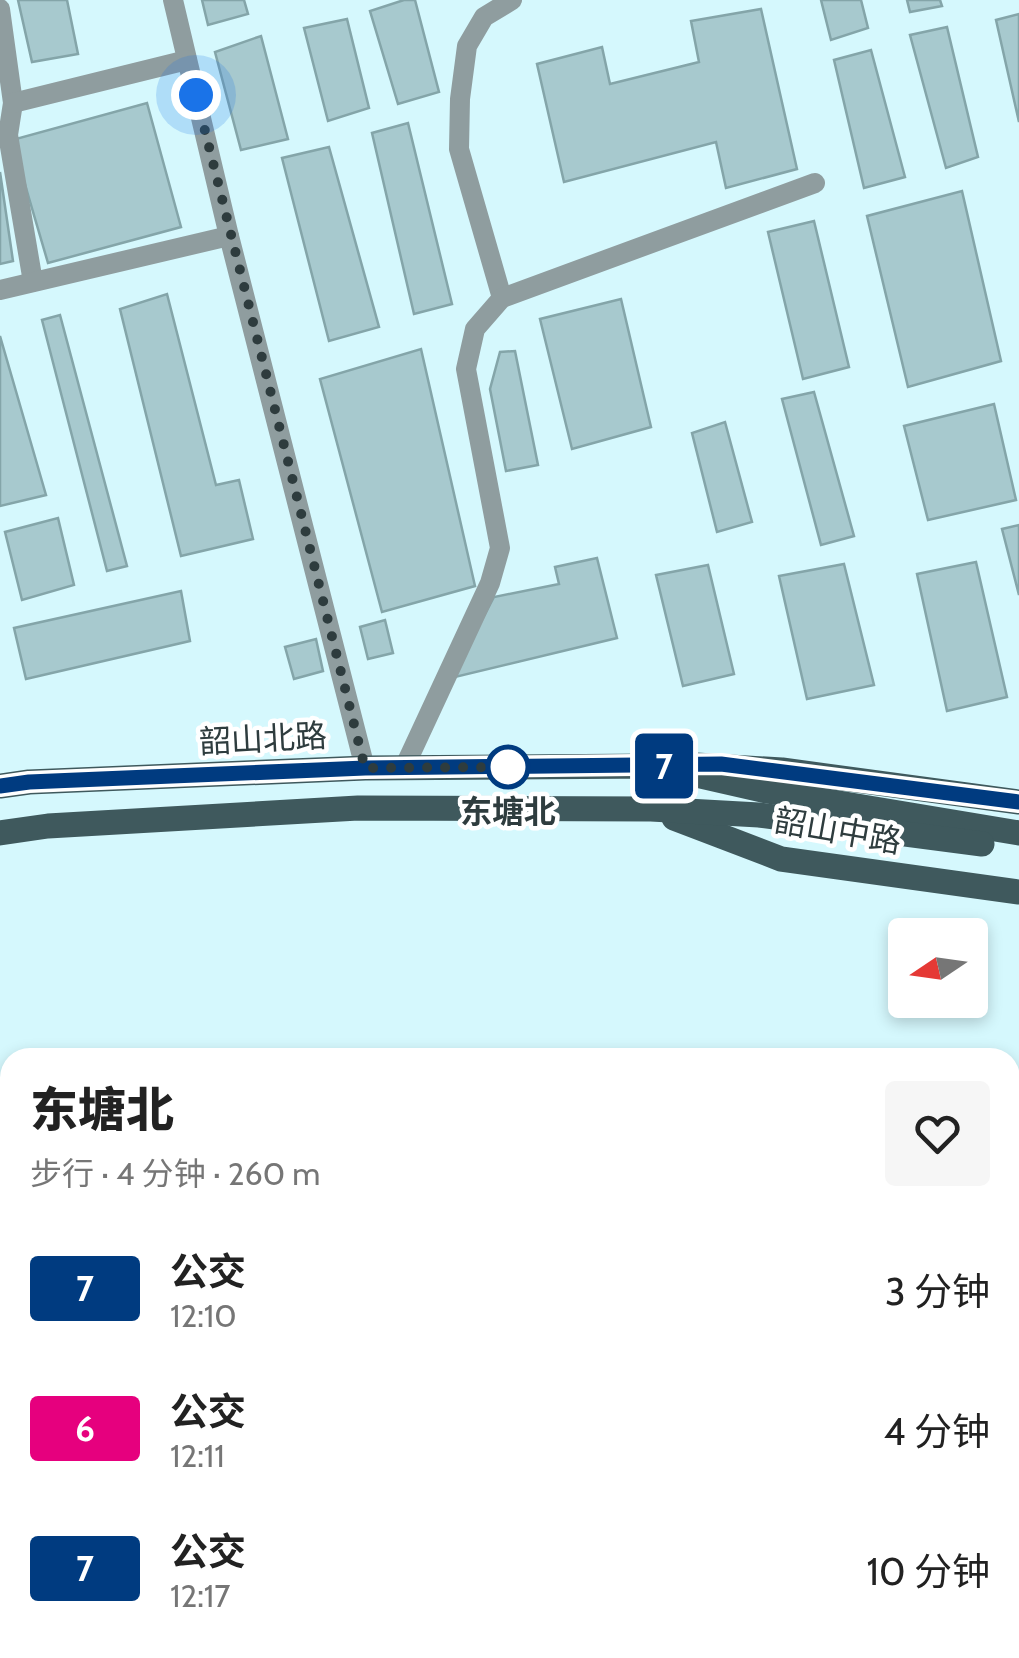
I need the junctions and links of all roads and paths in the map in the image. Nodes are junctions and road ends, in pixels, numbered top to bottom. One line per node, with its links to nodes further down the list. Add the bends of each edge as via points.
1 (173, 0): 4 (street)
2 (512, 0): 10 (street, via 484,17 467,46 460,99 459,150)
3 (0, 9): 5 (street)
4 (187, 60): 5 (street); 7 (street)
5 (12, 103): 8 (street, via 8,135)
6 (814, 184): 10 (street)
7 (229, 236): 8 (street); 12 (street)
8 (33, 282): 9 (street)
9 (0, 290)
10 (502, 298): 13 (street, via 476,329 466,369 500,548)
11 (656, 766): 13 (main road, 韶山北路); 15 (main road, 韶山中路, via 736,765); 16 (main road, 韶山北路)
12 (365, 768): 13 (main road, 韶山北路); 14 (main road, 韶山北路)
13 (404, 768)
14 (0, 786)
15 (1019, 802)
16 (763, 803): 17 (main road); 19 (main road, 韶山中路); 20 (main road, 韶山中路)
17 (651, 808): 18 (main road, via 358,808); 21 (main road, 韶山中路, via 781,859)
18 (0, 833)
19 (1019, 833)
20 (1019, 849)
21 (1019, 892)

